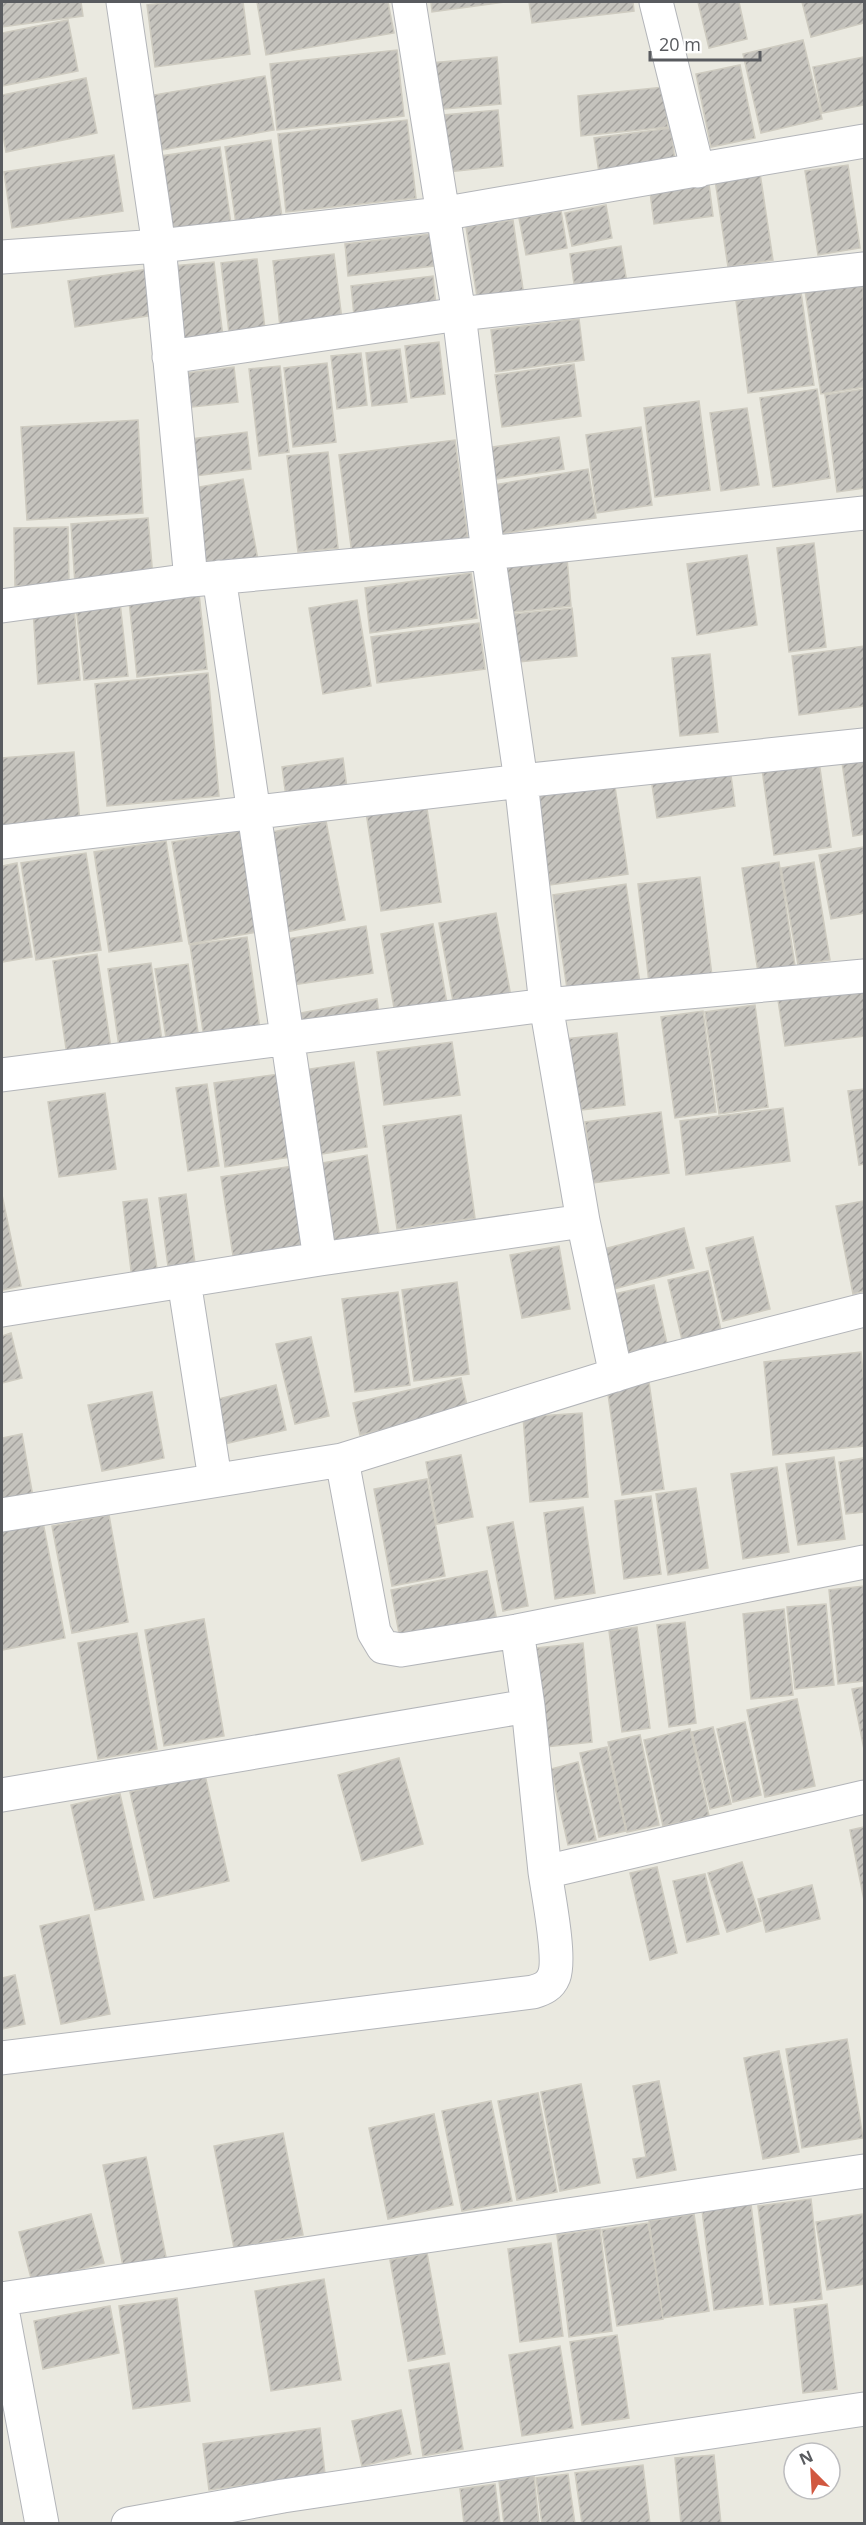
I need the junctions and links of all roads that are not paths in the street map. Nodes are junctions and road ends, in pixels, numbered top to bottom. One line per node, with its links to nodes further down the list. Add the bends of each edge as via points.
1 (123, 2): 7 (street)
2 (409, 2): 6 (street)
3 (656, 2): 5 (street)
4 (864, 141): 5 (street)
5 (698, 171): 6 (street)
6 (441, 214): 7 (street); 10 (street)
7 (159, 246): 8 (street); 11 (street)
8 (2, 256)
9 (864, 269): 10 (street)
10 (459, 314): 11 (street); 13 (street)
11 (170, 357): 14 (street)
12 (864, 513): 13 (street)
13 (488, 553): 14 (street); 17 (street)
14 (205, 579): 15 (street); 18 (street)
15 (2, 606)
16 (864, 745): 17 (street)
17 (521, 781): 18 (street); 21 (street)
18 (252, 813): 19 (street); 22 (street)
19 (2, 842)
20 (864, 976): 21 (street)
21 (546, 1005): 22 (street); 24 (street)
22 (286, 1039): 23 (street); 25 (street)
23 (2, 1075)
24 (583, 1221): 25 (street); 29 (street)
25 (320, 1258): 26 (street)
26 (184, 1281): 27 (street); 31 (street)
27 (2, 1310)
28 (864, 1310): 29 (street)
29 (615, 1375): 30 (street)
30 (342, 1460): 31 (street); 34 (street, via 374,1632 383,1647 401,1650)
31 (215, 1479): 32 (street)
32 (2, 1515)
33 (864, 1562): 34 (street)
34 (517, 1630): 35 (street)
35 (528, 1706): 36 (street); 38 (street)
36 (2, 1795)
37 (864, 1797): 38 (street)
38 (545, 1872): 39 (street, via 556,1960 555,1976 547,1988)
39 (2, 2058)
40 (864, 2171): 41 (street)
41 (2, 2299)
42 (2, 2309): 44 (street)
43 (864, 2409): 45 (street)
44 (42, 2523)
45 (128, 2523)

